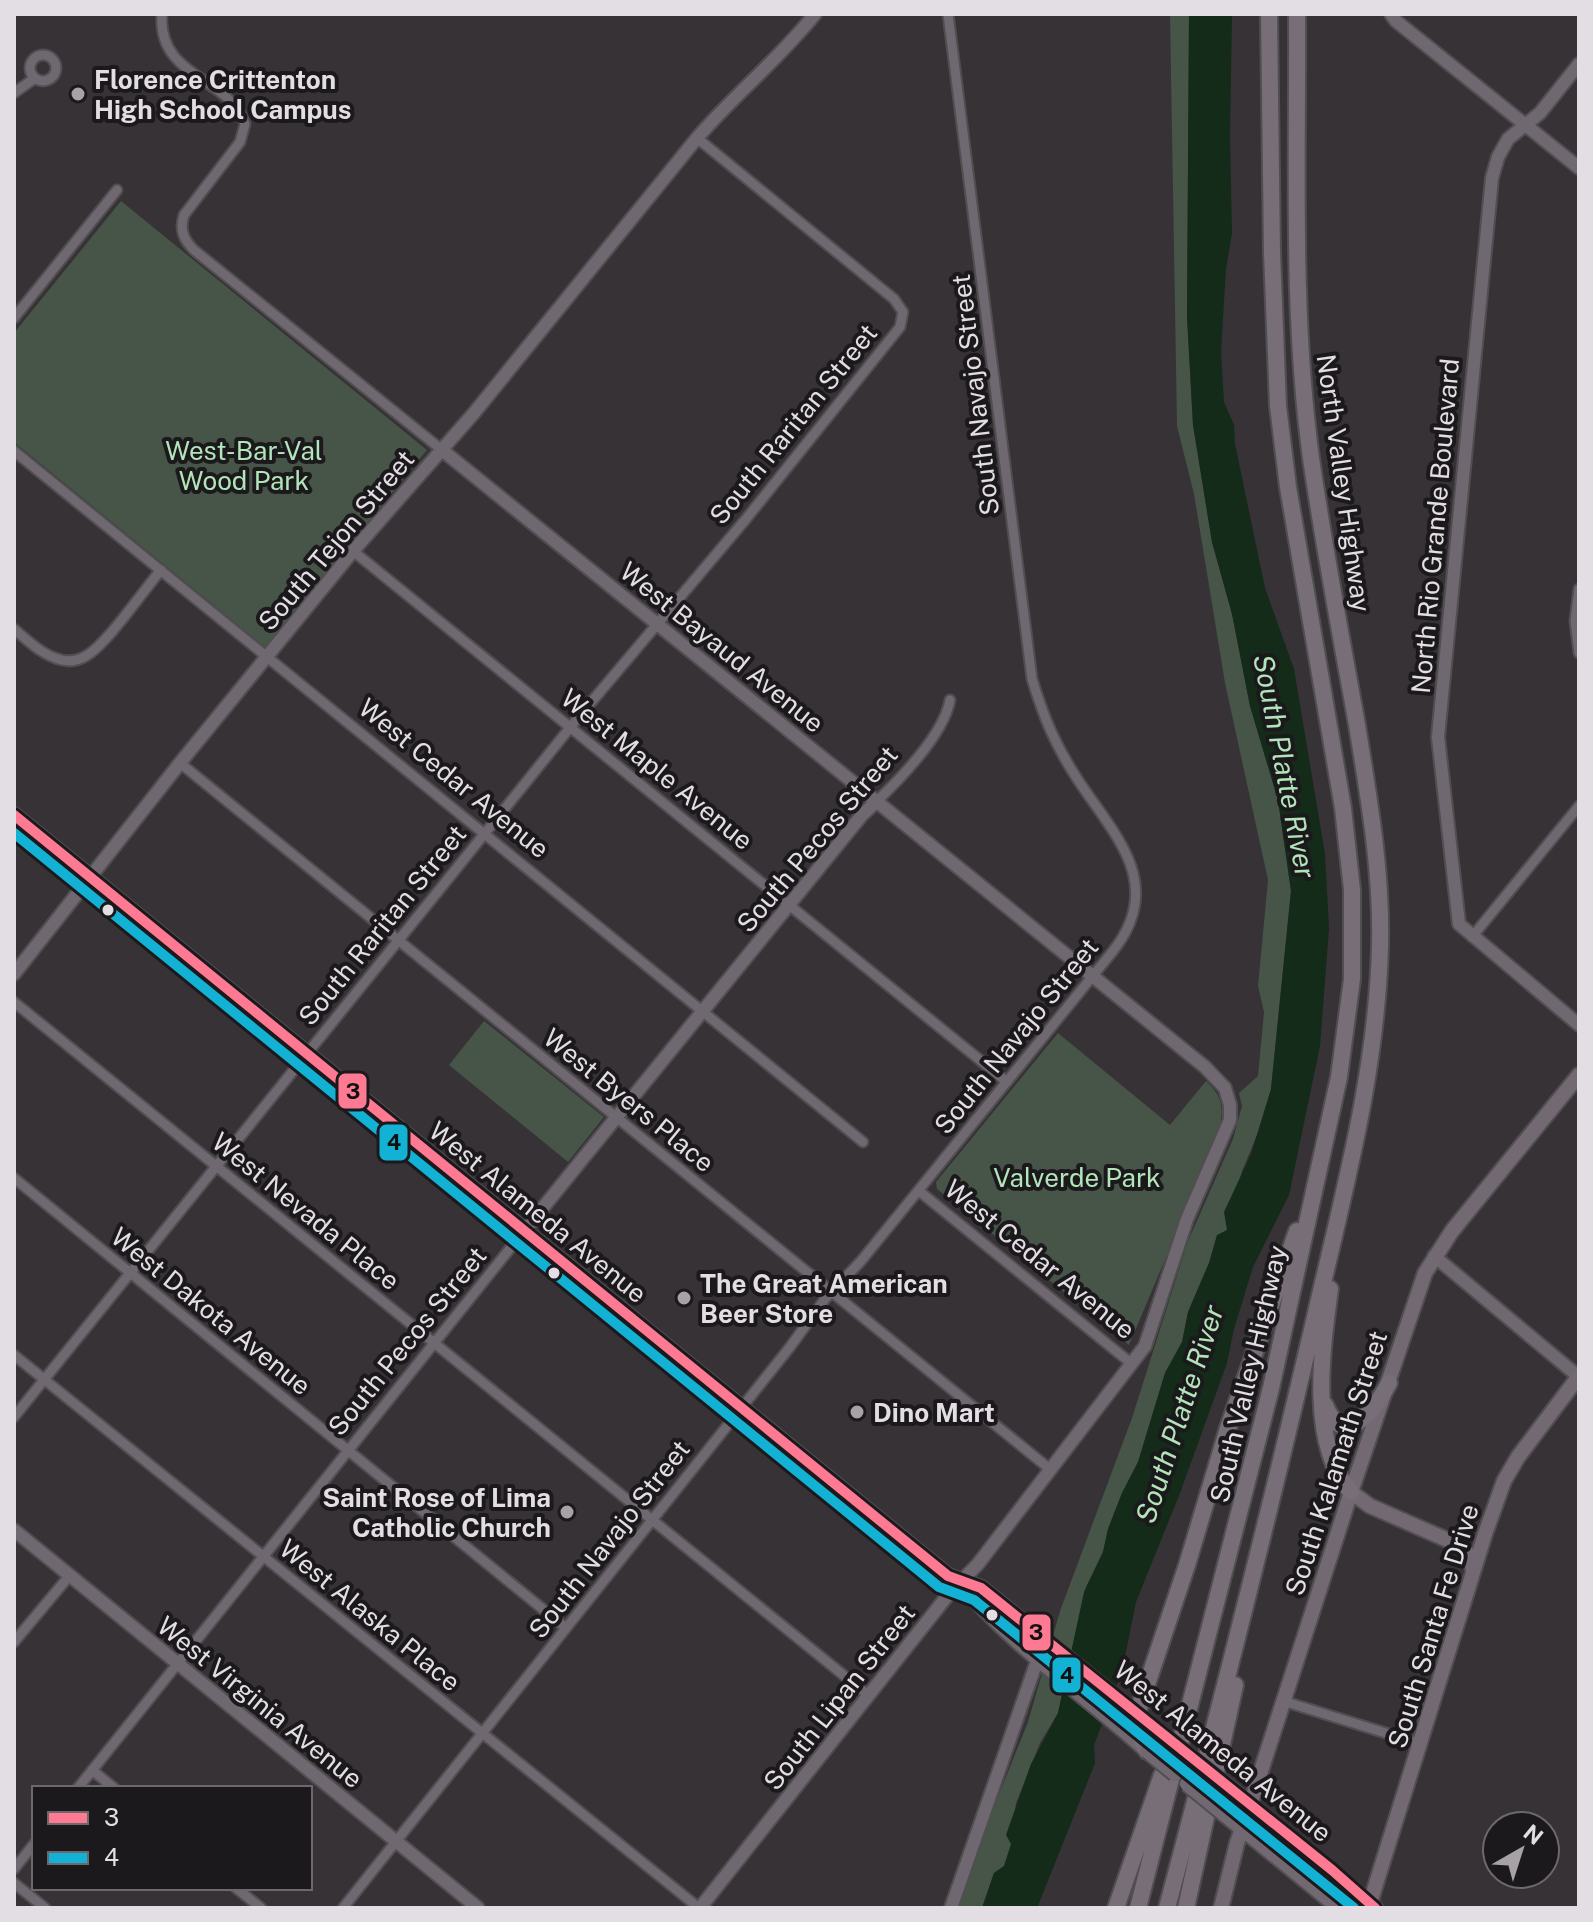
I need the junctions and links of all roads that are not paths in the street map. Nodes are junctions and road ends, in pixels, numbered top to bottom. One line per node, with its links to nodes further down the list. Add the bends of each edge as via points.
1 (162, 14): 15 (street, West Bayaud Avenue, via 162,35 170,53 236,108 245,124 240,142 187,211 181,227 184,238)
2 (815, 14): 11 (street, South Tejon Street)
3 (948, 14): 38 (street, South Navajo Street, via 1032,679 1046,725 1122,842 1135,874 1129,924)
4 (1269, 14): 31 (highway, North Valley Highway, via 1278,406)
5 (1297, 14): 32 (highway, North Valley Highway, via 1300,309 1308,434)
6 (1391, 14): 10 (street)
7 (1579, 64): 10 (street, North Rio Grande Boulevard)
8 (35, 78): 9 (street)
9 (14, 93)
10 (1525, 124): 12 (street); 35 (street, North Rio Grande Boulevard, via 1503,148 1490,188 1438,737 1459,924)
11 (697, 138): 15 (street, South Tejon Street); 20 (street, South Raritan Street, via 888,294 903,312 896,333)
12 (1579, 168)
13 (117, 190): 14 (street)
14 (14, 318)
15 (442, 450): 17 (street, South Tejon Street); 20 (street, West Bayaud Avenue)
16 (14, 451): 18 (street, West Cedar Avenue)
17 (353, 551): 23 (street, South Tejon Street); 25 (street, West Maple Avenue)
18 (161, 570): 21 (street, via 102,641 78,660 53,657); 23 (street, West Cedar Avenue)
19 (1579, 589): 22 (street)
20 (658, 624): 25 (street, South Raritan Street); 27 (street, West Bayaud Avenue)
21 (14, 629)
22 (1579, 653)
23 (267, 657): 26 (street, South Tejon Street); 30 (street, West Cedar Avenue)
24 (950, 700): 27 (street, South Pecos Street, via 938,730)
25 (570, 727): 30 (street, South Raritan Street); 34 (street, West Maple Avenue)
26 (180, 763): 33 (street, South Tejon Street); 36 (street, West Byers Place)
27 (877, 801): 34 (street, South Pecos Street); 38 (street, West Bayaud Avenue)
28 (1579, 806): 35 (street)
29 (14, 815): 33 (main road, West Alameda Avenue)
30 (484, 833): 36 (street, South Raritan Street); 40 (street, West Cedar Avenue)
31 (1348, 844): 47 (highway, South Valley Highway, via 1352,979)
32 (1377, 859): 52 (highway, South Valley Highway, via 1376,1007)
33 (90, 878): 37 (street, South Tejon Street); 42 (main road, West Alameda Avenue)
34 (789, 905): 40 (street, South Pecos Street); 44 (street, West Maple Avenue)
35 (1472, 937): 41 (street)
36 (398, 940): 42 (street, South Raritan Street); 46 (street, West Byers Place)
37 (14, 974)
38 (1092, 976): 44 (street, South Navajo Street); 45 (street, West Bayaud Avenue, via 1216,1077)
39 (14, 1002): 49 (street, West Nevada Place)
40 (702, 1010): 46 (street, South Pecos Street); 48 (street, West Cedar Avenue)
41 (1579, 1025)
42 (306, 1053): 49 (street, South Raritan Street); 53 (main road, West Alameda Avenue)
43 (1579, 1075): 54 (main road, South Kalamath Street)
44 (1007, 1082): 51 (street, South Navajo Street)
45 (1230, 1105): 59 (street, South Lipan Street, via 1229,1126 1187,1219 1145,1346)
46 (615, 1117): 53 (street, South Pecos Street); 56 (street, West Byers Place)
47 (1327, 1134): 70 (highway, South Valley Highway); 83 (highway)
48 (863, 1142)
49 (215, 1165): 55 (street, South Raritan Street); 57 (street, West Nevada Place)
50 (14, 1178): 55 (street, West Dakota Avenue)
51 (919, 1191): 56 (street, South Navajo Street); 59 (street, West Cedar Avenue)
52 (1341, 1207): 63 (highway, via 1324,1336); 71 (highway, South Valley Highway)
53 (524, 1231): 57 (street, South Pecos Street); 64 (main road, West Alameda Avenue)
54 (1434, 1256): 60 (street); 62 (main road, South Kalamath Street)
55 (129, 1273): 61 (street, South Raritan Street); 66 (street, West Dakota Avenue)
56 (831, 1292): 64 (street, South Navajo Street); 67 (street, West Byers Place)
57 (433, 1343): 66 (street, South Pecos Street); 69 (street, West Nevada Place)
58 (14, 1355): 61 (street, West Alaska Place)
59 (1132, 1364): 67 (street, South Lipan Street)
60 (1579, 1377): 74 (main road, South Santa Fe Drive, via 1504,1481)
61 (44, 1379): 65 (street, South Raritan Street); 73 (street, West Alaska Place)
62 (1389, 1383): 63 (highway, via 1368,1414 1349,1426 1332,1417); 68 (main road, South Kalamath Street)
63 (1323, 1396): 68 (highway, via 1329,1453)
64 (741, 1409): 69 (street, South Navajo Street); 76 (main road, West Alameda Avenue)
65 (14, 1417)
66 (348, 1451): 73 (street, South Pecos Street); 77 (street, West Dakota Avenue)
67 (1051, 1470): 76 (street, South Lipan Street)
68 (1351, 1492): 74 (main road, via 1370,1506 1459,1545 1470,1556); 82 (main road, South Kalamath Street)
69 (651, 1520): 77 (street, South Navajo Street); 81 (street, West Nevada Place)
70 (1239, 1521): 104 (highway); 105 (highway, South Valley Highway)
71 (1265, 1527): 106 (highway, South Valley Highway); 107 (highway)
72 (14, 1530): 75 (street, West Virginia Avenue)
73 (263, 1557): 80 (street, South Pecos Street); 84 (street, West Alaska Place)
74 (1473, 1570): 85 (main road, South Santa Fe Drive)
75 (70, 1575): 78 (street); 80 (street, West Virginia Avenue)
76 (960, 1581): 79 (main road, West Alameda Avenue); 81 (street, South Lipan Street); 83 (main road, West Alameda Avenue, via 981,1588)
77 (566, 1628): 84 (street, South Navajo Street)
78 (14, 1642)
79 (1037, 1661): 86 (main road, West Alameda Avenue); 103 (street)
80 (177, 1663): 87 (street, South Pecos Street); 92 (street, West Virginia Avenue)
81 (868, 1695): 102 (street, South Lipan Street)
82 (1283, 1701): 85 (street); 90 (main road, South Kalamath Street)
83 (1137, 1714): 86 (highway, via 1138,1736); 90 (main road, West Alameda Avenue, bridge)
84 (482, 1734): 92 (street, South Navajo Street); 102 (street, West Alaska Place)
85 (1421, 1744): 97 (main road, South Santa Fe Drive)
86 (1147, 1751): 91 (main road, West Alameda Avenue, bridge)
87 (92, 1770): 88 (street, South Pecos Street); 89 (street)
88 (80, 1786)
89 (112, 1786)
90 (1250, 1805): 91 (main road, South Kalamath Street); 97 (main road, West Alameda Avenue)
91 (1241, 1828): 108 (main road, South Kalamath Street); 109 (main road, West Alameda Avenue)
92 (396, 1841): 100 (street, South Navajo Street); 101 (street, West Virginia Avenue)
93 (32, 1846): 94 (street)
94 (14, 1869)
95 (14, 1883): 98 (street)
96 (238, 1890): 99 (street)
97 (1371, 1906)
98 (45, 1908)
99 (261, 1908)
100 (343, 1908)
101 (478, 1908)
102 (699, 1908)
103 (951, 1908)
104 (1116, 1908)
105 (1138, 1908)
106 (1167, 1908)
107 (1186, 1908)
108 (1221, 1908)
109 (1339, 1908)

